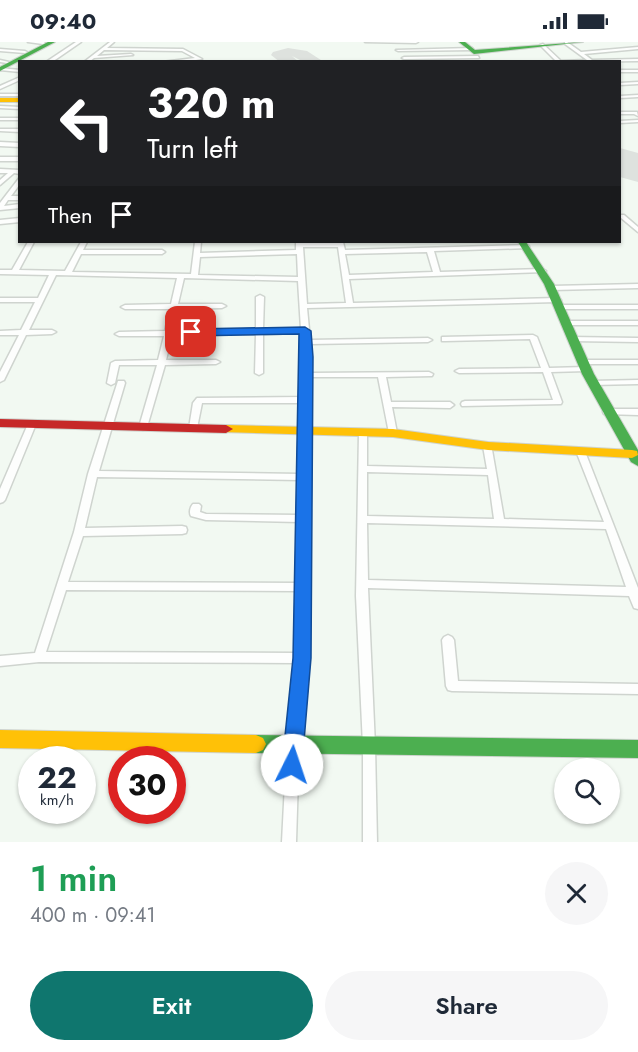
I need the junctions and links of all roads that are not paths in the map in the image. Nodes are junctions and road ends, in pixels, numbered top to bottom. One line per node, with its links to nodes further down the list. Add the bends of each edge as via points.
1 (10, 42): 23 (street)
2 (79, 42): 16 (street)
3 (367, 42): 4 (street)
4 (416, 42)
5 (110, 43): 8 (street); 10 (street)
6 (39, 44): 23 (street); 23 (street)
7 (637, 44): 9 (street)
8 (153, 45)
9 (563, 45): 12 (street); 19 (street); 20 (street)
10 (104, 49): 14 (street); 18 (street, via 183,50 200,59)
11 (398, 50): 12 (street)
12 (473, 52): 15 (street)
13 (140, 55): 14 (street)
14 (94, 57): 17 (street)
15 (404, 58)
16 (51, 60)
17 (89, 60)
18 (188, 60)
19 (560, 60)
20 (589, 60)
21 (621, 60): 22 (street)
22 (638, 60)
23 (1, 62): 24 (street)
24 (18, 70)
25 (621, 71): 26 (street)
26 (638, 71)
27 (18, 81): 32 (street)
28 (638, 83): 29 (street)
29 (621, 84)
30 (638, 96): 31 (street)
31 (621, 97)
32 (6, 98)
33 (621, 113): 34 (street)
34 (637, 113)
35 (0, 118): 36 (street)
36 (18, 119)
37 (638, 121): 38 (street)
38 (621, 122)
39 (0, 130): 40 (street)
40 (18, 131)
41 (0, 144): 42 (street)
42 (18, 145)
43 (0, 159): 44 (street)
44 (18, 159)
45 (0, 171): 46 (street)
46 (12, 172): 47 (street); 48 (street)
47 (18, 172)
48 (0, 183)
49 (16, 188): 50 (street)
50 (5, 197): 52 (street)
51 (18, 206): 52 (street)
52 (0, 207)
53 (622, 216): 56 (street)
54 (18, 220): 55 (street)
55 (0, 222)
56 (637, 228)
57 (30, 243): 69 (street)
58 (83, 243): 64 (street)
59 (198, 243): 66 (street)
60 (525, 244): 63 (street); 67 (street)
61 (299, 246): 62 (street); 66 (street); 76 (street)
62 (341, 246): 63 (street); 75 (street)
63 (430, 249): 72 (street)
64 (78, 252): 65 (street); 71 (street)
65 (162, 252)
66 (197, 255): 74 (street)
67 (543, 271): 72 (street); 79 (street)
68 (0, 272): 69 (street)
69 (14, 273): 70 (street)
70 (53, 274): 71 (street); 81 (street)
71 (67, 274): 73 (street)
72 (437, 274): 75 (street)
73 (181, 276): 74 (street); 83 (street)
74 (194, 277): 76 (street)
75 (346, 277): 82 (street)
76 (302, 279): 85 (street)
77 (638, 286): 79 (street)
78 (260, 297): 90 (street)
79 (556, 298): 82 (street); 87 (street); 88 (street)
80 (0, 300): 81 (street)
81 (40, 300): 92 (street)
82 (350, 305): 85 (street)
83 (174, 306): 84 (street); 86 (street); 95 (street)
84 (222, 306)
85 (303, 306): 91 (street)
86 (125, 307)
87 (637, 308)
88 (567, 323): 89 (street); 98 (street)
89 (638, 323)
90 (259, 331): 91 (street); 95 (street); 109 (street)
91 (305, 331): 101 (street)
92 (24, 332): 93 (street); 94 (street); 106 (street)
93 (52, 332)
94 (0, 333)
95 (168, 333): 96 (street); 102 (street)
96 (119, 334)
97 (445, 339): 107 (street, via 533,338)
98 (573, 339): 100 (street); 105 (street)
99 (428, 340): 101 (street)
100 (638, 340)
101 (306, 342): 112 (street)
102 (162, 362): 103 (street); 124 (street, via 115,363 116,383); 125 (street)
103 (216, 362)
104 (638, 362): 105 (street)
105 (584, 365): 107 (street); 114 (street)
106 (3, 370): 113 (street)
107 (546, 370): 108 (street); 118 (street, via 558,402)
108 (459, 371)
109 (259, 373)
110 (381, 374): 111 (street); 112 (street); 117 (street)
111 (429, 374)
112 (306, 375): 116 (street)
113 (0, 380)
114 (592, 382): 115 (street); 120 (street)
115 (638, 382)
116 (306, 400): 126 (street, via 201,400 197,403); 127 (street)
117 (387, 404): 119 (street); 129 (street)
118 (465, 404)
119 (450, 405)
120 (607, 412): 121 (street); 132 (street)
121 (638, 412)
122 (0, 423): 123 (street)
123 (32, 424): 124 (street); 137 (street)
124 (106, 427): 125 (street); 135 (street)
125 (143, 427): 126 (street)
126 (193, 428): 127 (street)
127 (305, 431): 128 (street); 136 (street)
128 (363, 433): 129 (street); 133 (street)
129 (393, 433): 130 (street)
130 (488, 446): 131 (street); 134 (street)
131 (581, 451): 132 (street); 142 (street)
132 (635, 458)
133 (362, 469): 134 (street); 140 (street)
134 (492, 472): 141 (street)
135 (93, 474): 136 (street); 144 (street)
136 (304, 477): 139 (street)
137 (0, 500)
138 (196, 506): 139 (street, via 195,514 206,517)
139 (304, 519): 147 (street)
140 (362, 519): 141 (street); 145 (street)
141 (500, 523): 142 (street)
142 (610, 526): 148 (street)
143 (182, 530): 144 (street)
144 (79, 532): 146 (street)
145 (362, 584): 148 (street); 157 (street)
146 (63, 586): 147 (street); 151 (street)
147 (303, 586): 152 (street)
148 (636, 592): 149 (street)
149 (638, 605)
150 (448, 640): 154 (street, via 452,686)
151 (39, 657): 152 (street); 153 (street)
152 (302, 658): 156 (street)
153 (0, 661)
154 (638, 689)
155 (0, 739): 156 (street)
156 (293, 745): 157 (street); 159 (street)
157 (369, 746): 158 (street); 160 (street)
158 (638, 749)
159 (289, 842)
160 (370, 842)

